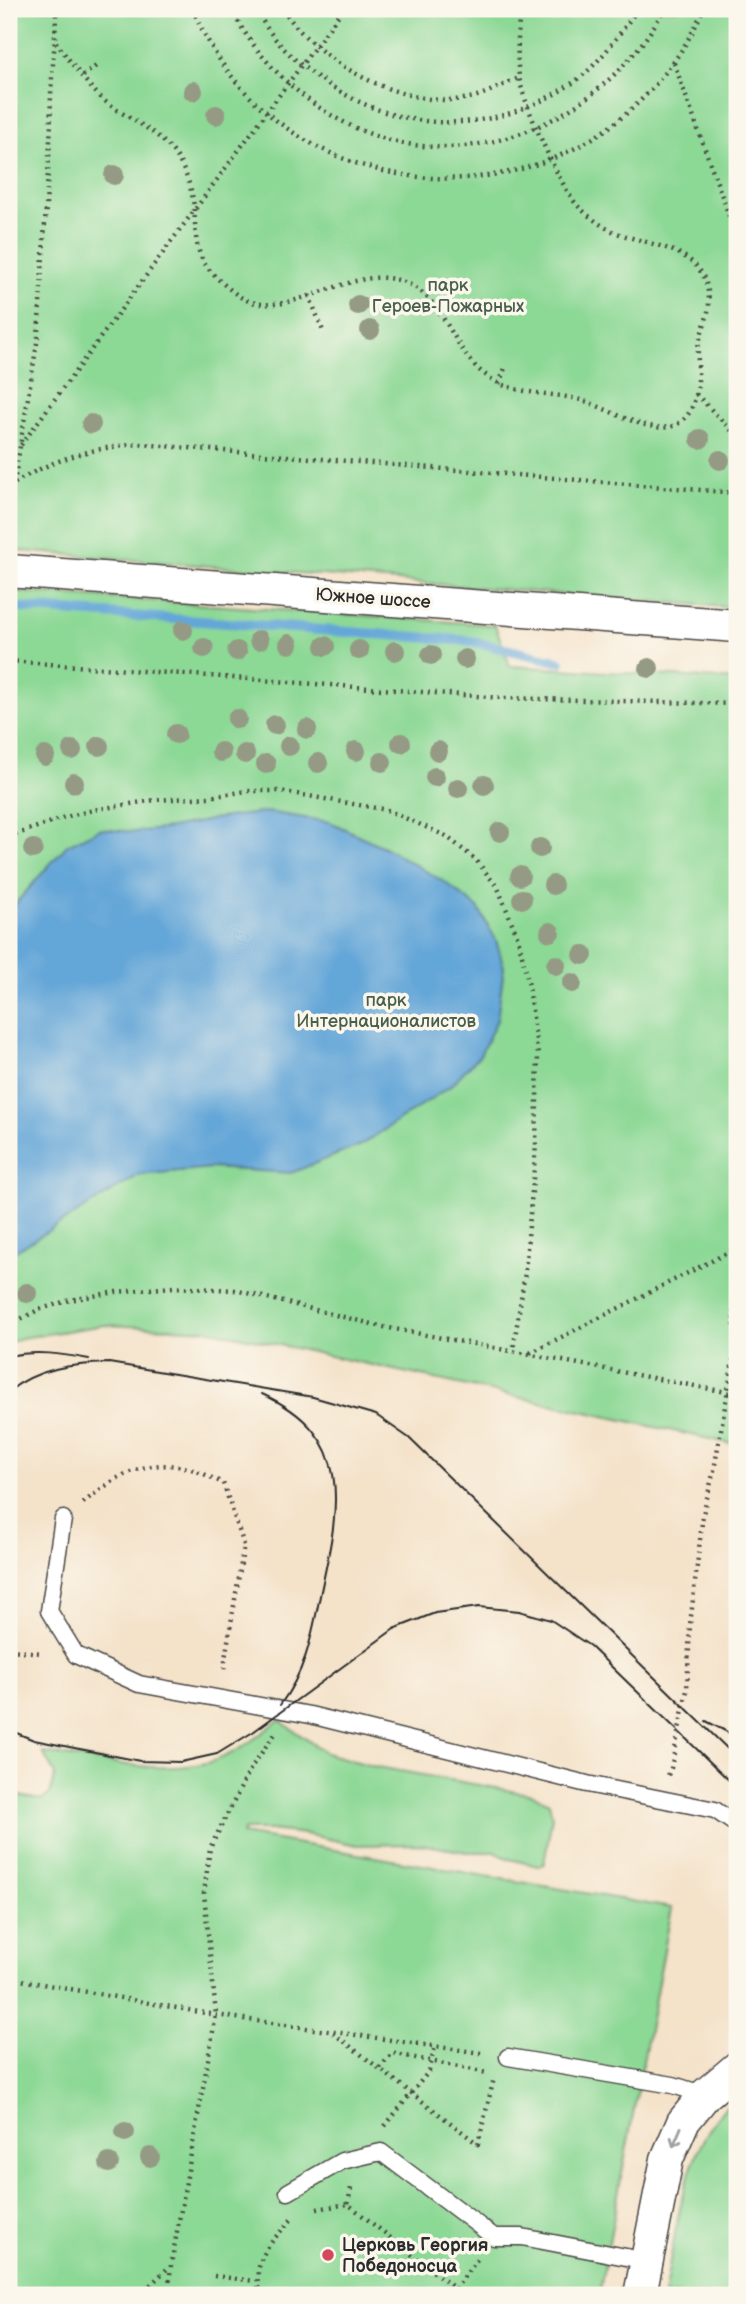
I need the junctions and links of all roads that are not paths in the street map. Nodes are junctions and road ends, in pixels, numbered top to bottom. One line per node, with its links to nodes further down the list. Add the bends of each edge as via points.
1 (9, 571): 2 (street, Южное шоссе)
2 (737, 626)
3 (64, 1519): 4 (lane, via 49,1611 76,1656 139,1684 296,1712 587,1784 715,1810)
4 (737, 1825)
5 (508, 2057): 7 (lane, via 673,2085)
6 (737, 2068): 7 (street)
7 (705, 2095): 9 (street, one-way to 9, via 683,2122 667,2159)
8 (288, 2192): 9 (lane, via 342,2161 382,2152 494,2237)
9 (647, 2261): 10 (street)
10 (640, 2295)

